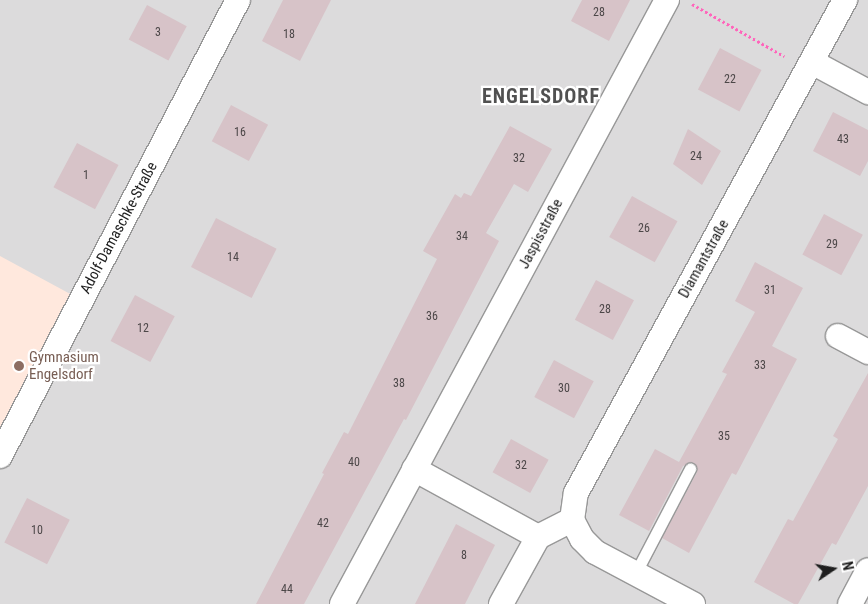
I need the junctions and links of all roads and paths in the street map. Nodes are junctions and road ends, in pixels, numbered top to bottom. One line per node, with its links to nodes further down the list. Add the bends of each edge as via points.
1 (238, 0): 9 (street, Adolf-Damaschke-Straße)
2 (668, 0): 10 (street, Jaspisstraße)
3 (685, 0): 5 (path)
4 (845, 0): 5 (street, Diamantstraße)
5 (810, 66): 6 (street); 12 (street, Diamantstraße, via 576,493)
6 (868, 92)
7 (838, 336): 8 (street)
8 (868, 352)
9 (0, 456)
10 (414, 469): 13 (street); 16 (street, Jaspisstraße)
11 (690, 469): 15 (lane)
12 (572, 520): 13 (street); 15 (street, via 582,539 595,552)
13 (538, 537): 17 (street)
14 (868, 570): 19 (street)
15 (635, 574): 18 (street)
16 (342, 604)
17 (502, 604)
18 (693, 604)
19 (850, 604)

